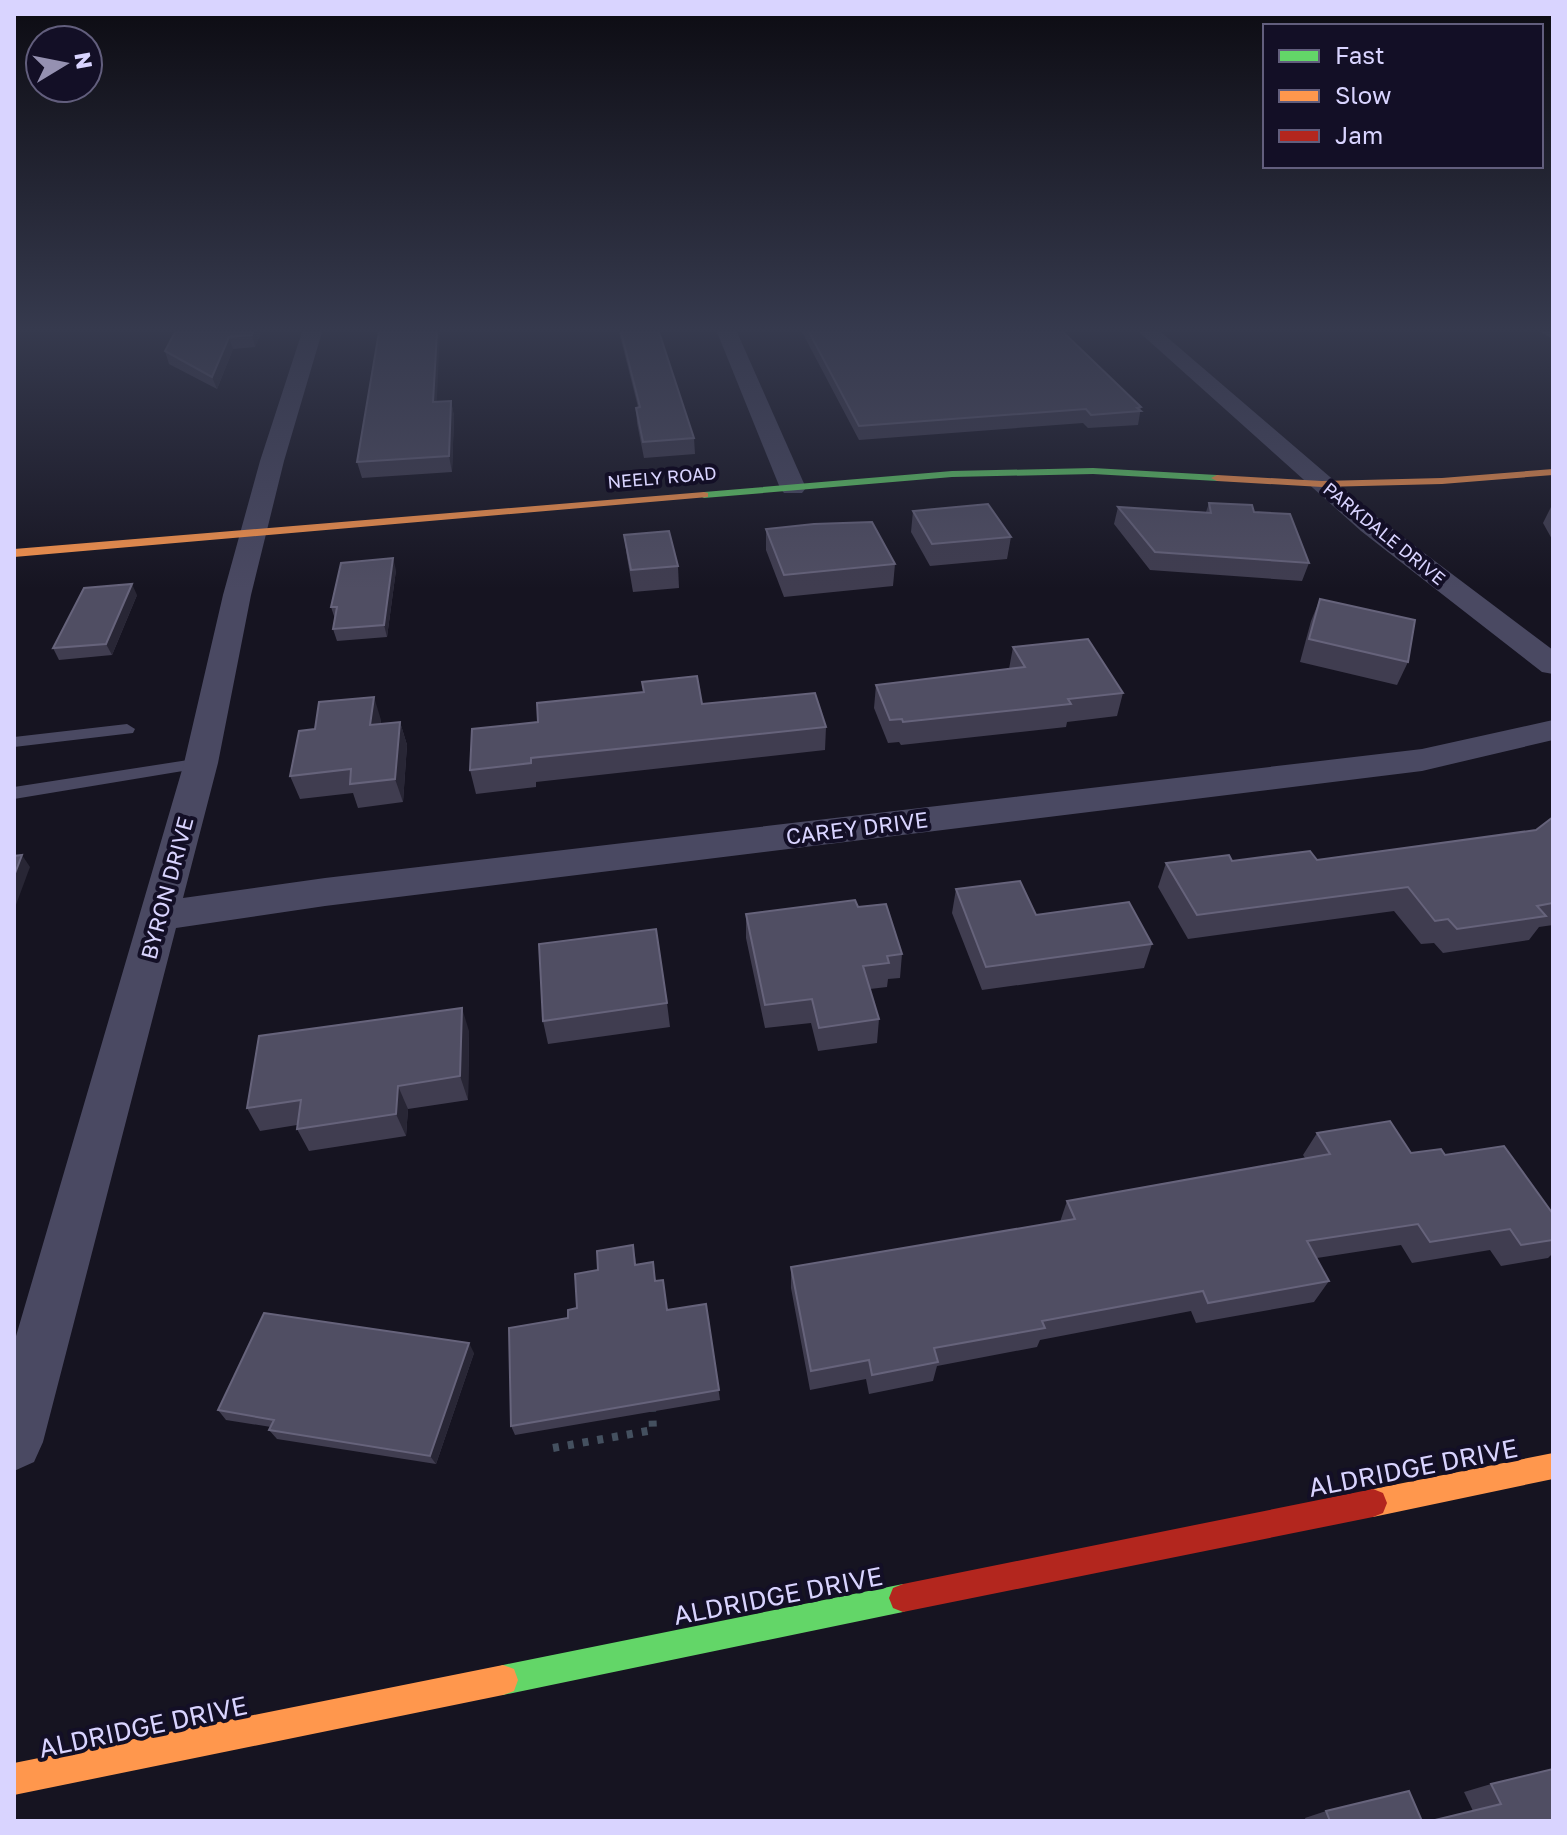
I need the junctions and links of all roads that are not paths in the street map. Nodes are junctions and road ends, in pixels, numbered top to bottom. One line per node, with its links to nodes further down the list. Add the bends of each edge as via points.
1 (285, 418): 7 (street, BYRON DRIVE)
2 (763, 418): 6 (street)
3 (1246, 418): 5 (street, PARKDALE DRIVE)
4 (1553, 472): 5 (street, NEELY ROAD)
5 (1322, 484): 6 (street, NEELY ROAD, via 1056,471); 9 (street, PARKDALE DRIVE)
6 (793, 488): 7 (street, NEELY ROAD)
7 (253, 533): 8 (street, NEELY ROAD); 13 (street, BYRON DRIVE)
8 (14, 553)
9 (1553, 665)
10 (127, 729): 12 (lane)
11 (1553, 730): 15 (street, CAREY DRIVE, via 1422,760)
12 (14, 742)
13 (201, 763): 14 (lane); 15 (street, BYRON DRIVE)
14 (14, 793)
15 (160, 916): 16 (street, BYRON DRIVE)
16 (14, 1442)
17 (1553, 1466): 18 (street, ALDRIDGE DRIVE)
18 (14, 1779)

